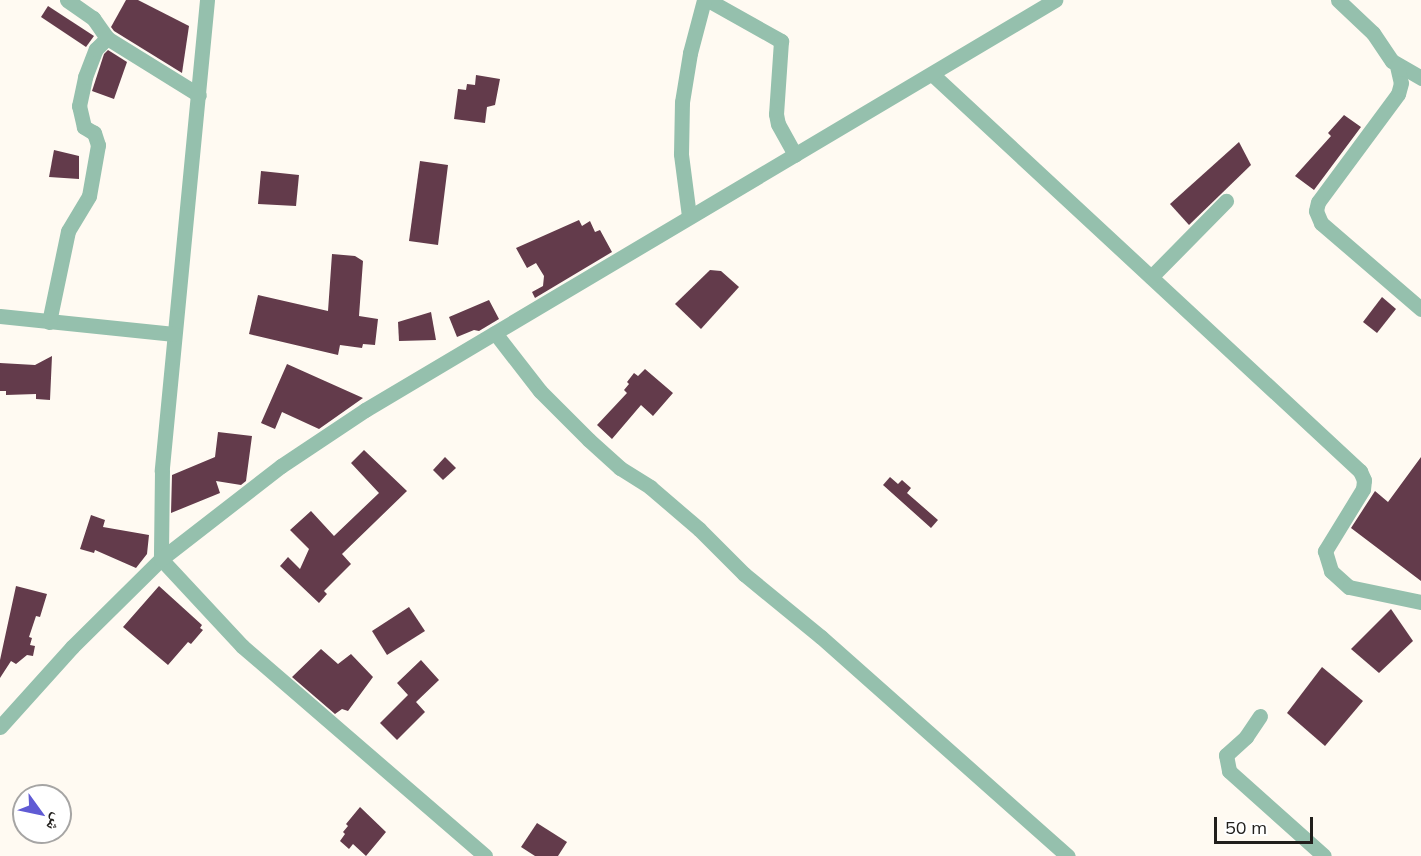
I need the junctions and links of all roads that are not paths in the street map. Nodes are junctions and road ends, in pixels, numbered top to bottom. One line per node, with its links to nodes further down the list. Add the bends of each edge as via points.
1 (67, 0): 6 (street, via 93,18)
2 (207, 0): 10 (street)
3 (706, 0): 11 (street, via 781,40 776,114); 13 (street, via 690,53 682,102 681,154)
4 (1056, 0): 8 (street)
5 (1338, 0): 7 (street, via 1373,33)
6 (107, 38): 10 (street); 17 (street, via 96,49 79,106 84,127 94,133 98,145 89,196 68,231)
7 (1397, 66): 9 (street); 15 (street, via 1401,83 1398,94 1318,202 1316,211 1321,223)
8 (932, 74): 11 (street); 14 (street)
9 (1421, 78)
10 (199, 95): 19 (street)
11 (795, 155): 13 (street)
12 (1226, 201): 14 (street)
13 (689, 216): 18 (street)
14 (1151, 277): 21 (street, via 1360,471 1362,489 1325,551 1331,571 1349,586)
15 (1421, 309)
16 (0, 316): 17 (street)
17 (49, 322): 19 (street)
18 (495, 333): 20 (street, via 322,437); 25 (street, via 540,391 589,440 699,529 744,574 821,637)
19 (174, 334): 20 (street, via 162,471)
20 (161, 559): 23 (street, via 72,647); 24 (street, via 242,646)
21 (1421, 602)
22 (1260, 716): 26 (street, via 1246,737 1227,754 1229,771)
23 (0, 727)
24 (485, 856)
25 (1068, 856)
26 (1324, 856)

